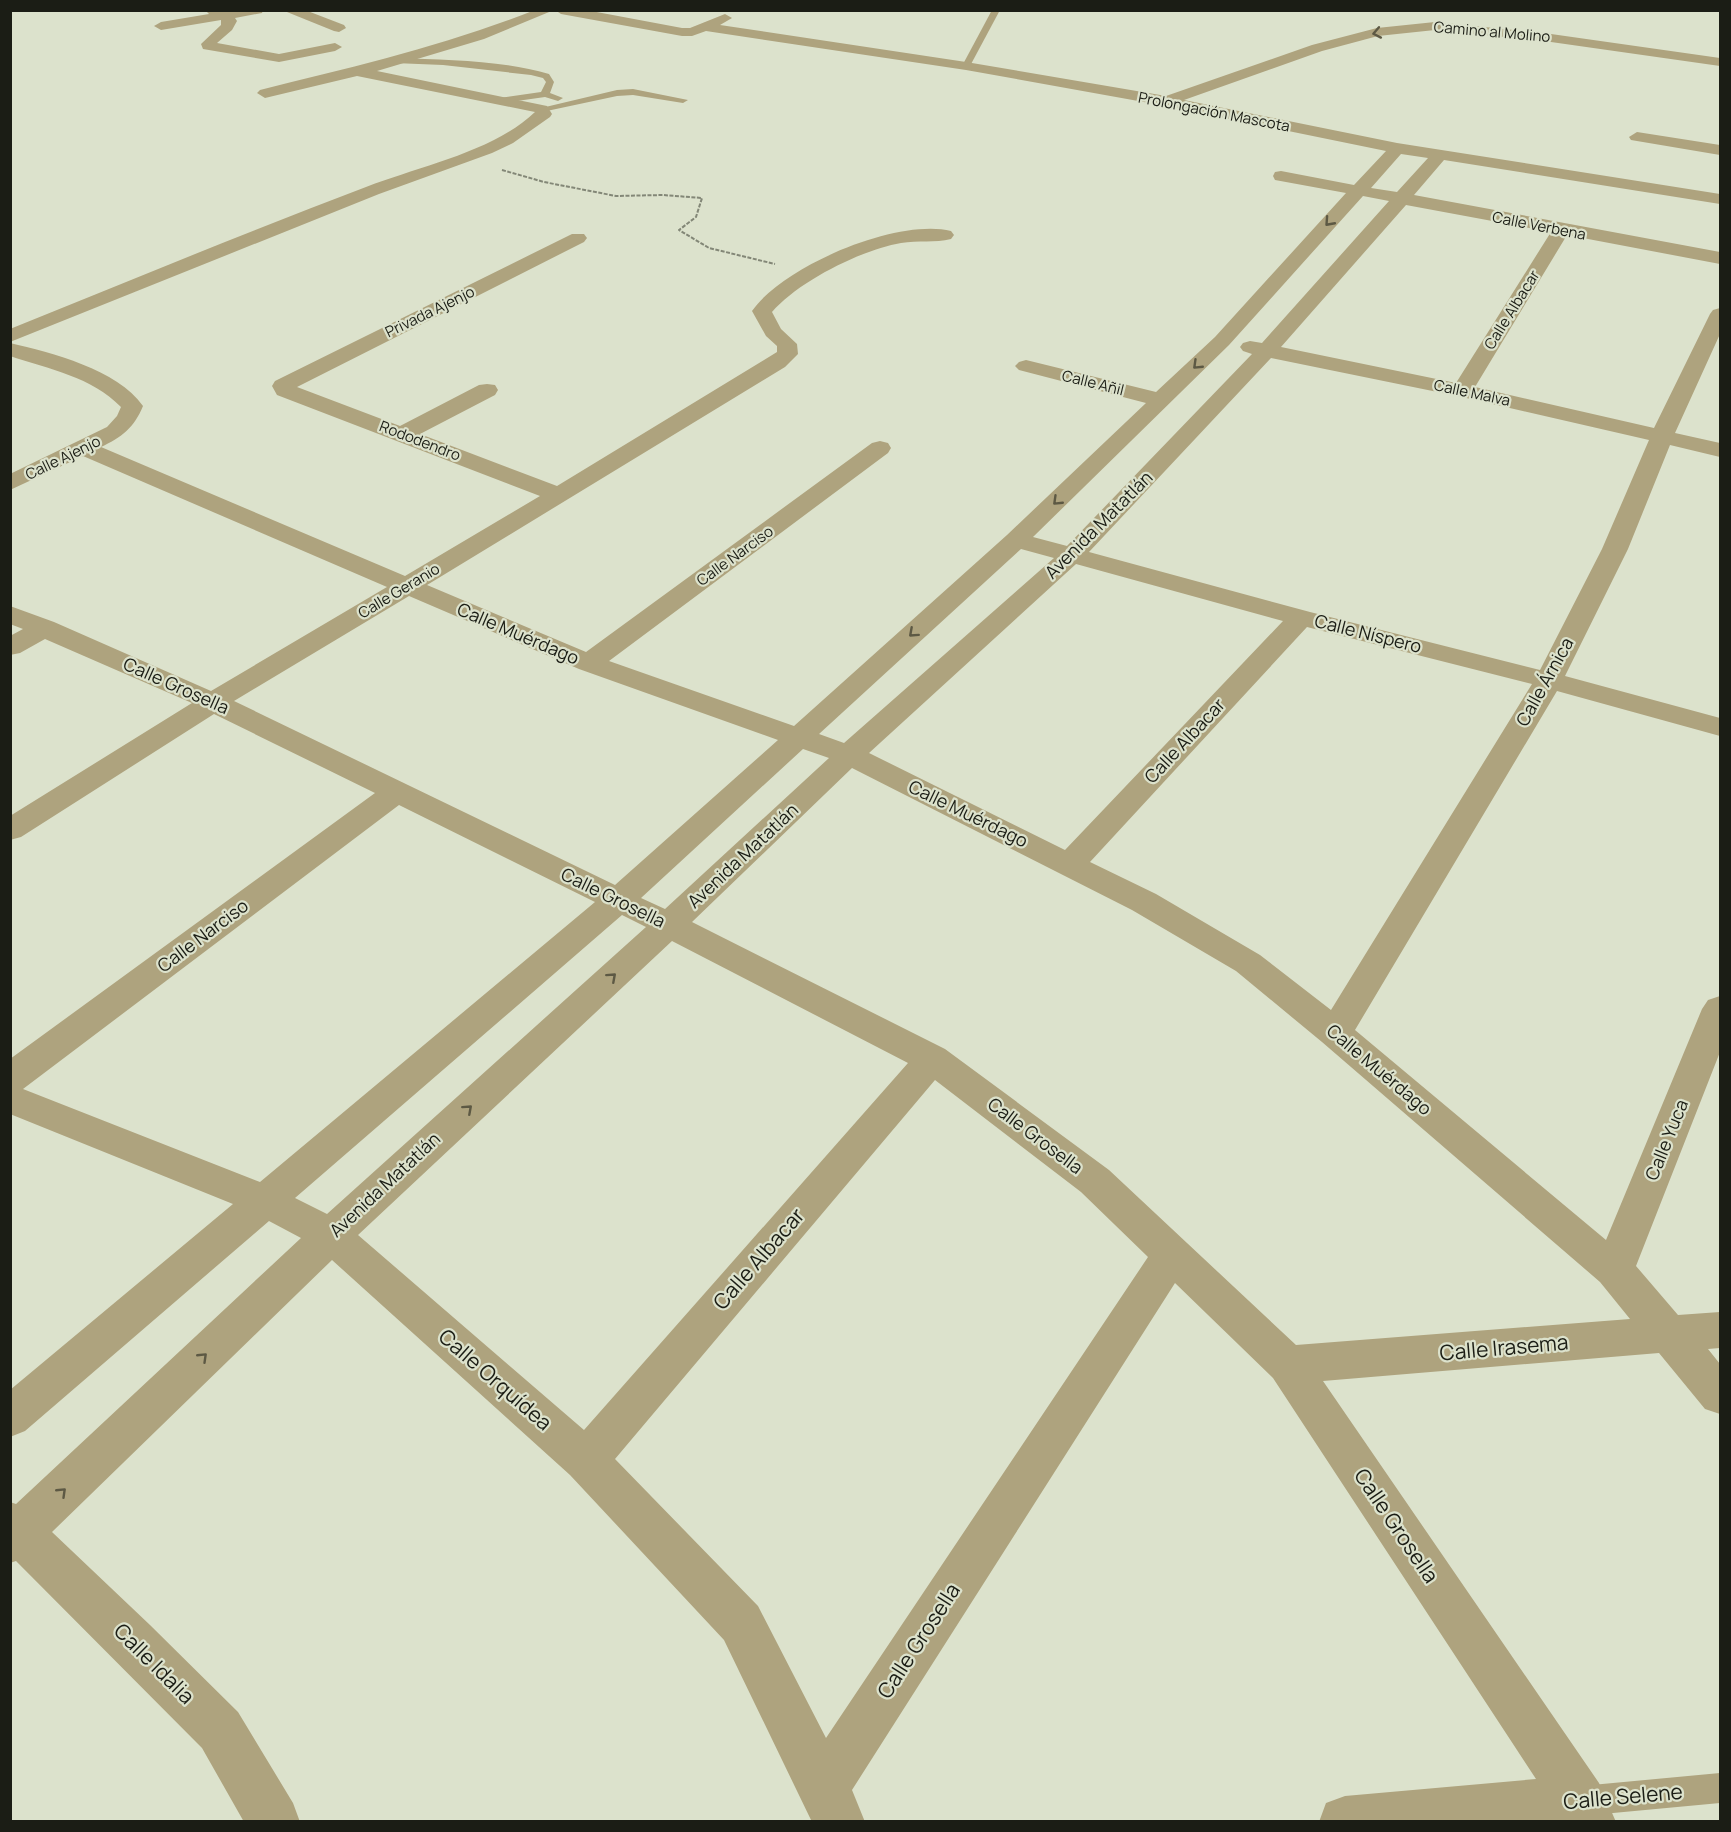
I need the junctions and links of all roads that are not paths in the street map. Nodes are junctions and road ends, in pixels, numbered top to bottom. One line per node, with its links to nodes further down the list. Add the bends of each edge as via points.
1 (183, 10): 12 (street)
2 (257, 10): 10 (street)
3 (288, 10): 15 (street)
4 (548, 10): 19 (street, via 480,37)
5 (561, 10): 11 (street)
6 (633, 10): 11 (street)
7 (740, 10): 14 (street)
8 (996, 10): 21 (lane)
9 (1437, 10): 13 (street)
10 (218, 13): 12 (street); 17 (street, via 230,21 208,46 279,58)
11 (612, 20): 14 (street, via 681,32)
12 (161, 26): 16 (street)
13 (1435, 26): 20 (street, Camino al Molino, via 1533,35); 25 (street, Camino al Molino, one-way to 25, via 1377,32 1317,48)
14 (707, 27): 21 (street, Prolongación Mascota)
15 (339, 28)
16 (144, 33)
17 (334, 46)
18 (366, 54): 19 (street)
19 (397, 61): 22 (street); 26 (lane, via 532,72 546,76 550,82)
20 (1720, 62)
21 (966, 66): 25 (street, Prolongación Mascota)
22 (360, 72): 23 (street); 26 (street, via 502,100)
23 (265, 93)
24 (683, 100): 27 (lane, via 633,92)
25 (1166, 101): 29 (street, Prolongación Mascota)
26 (544, 102): 27 (lane); 27 (lane); 41 (street, via 544,114 507,140)
27 (575, 102)
28 (1637, 136): 30 (street)
29 (1397, 148): 31 (street, Prolongación Mascota); 33 (street)
30 (1720, 150)
31 (1440, 154): 34 (street, Avenida Matatlán); 35 (street, Prolongación Mascota)
32 (1281, 176): 33 (street, Calle Verbena)
33 (1358, 191): 34 (street, Calle Verbena); 42 (street, one-way to 42)
34 (1401, 199): 36 (street, Calle Verbena); 44 (street, Avenida Matatlán)
35 (1720, 199)
36 (1561, 230): 39 (street, Calle Verbena); 48 (street, Calle Albacar)
37 (945, 235): 56 (street, Calle Geranio, via 887,241 810,273 768,300 762,311 773,332 787,344 788,354)
38 (578, 238): 46 (street, Privada Ajenjo)
39 (1720, 258)
40 (1720, 314): 51 (street, Calle Árnica)
41 (10, 336)
42 (1222, 341): 44 (street, Calle Malva); 49 (street, one-way to 49)
43 (10, 349): 52 (street, Calle Ajenjo, via 106,384 132,406 115,432)
44 (1267, 351): 48 (street, Calle Malva); 58 (street, Avenida Matatlán)
45 (1026, 366): 49 (street, Calle Añil)
46 (282, 386): 50 (street, Rododendro)
47 (487, 390): 50 (street)
48 (1462, 391): 51 (street, Calle Malva)
49 (1161, 400): 57 (street, one-way to 57)
50 (402, 434): 56 (street, Rododendro)
51 (1662, 436): 54 (street, Calle Malva); 65 (street, Calle Árnica, via 1615,549)
52 (83, 448): 55 (street, Calle Ajenjo); 59 (street, Calle Muérdago)
53 (880, 448): 64 (street, Calle Narciso)
54 (1720, 450)
55 (10, 483)
56 (559, 495): 59 (street, Calle Geranio)
57 (1016, 540): 58 (street, Calle Níspero); 68 (street, one-way to 68)
58 (1072, 555): 61 (street, Calle Níspero); 69 (street, Avenida Matatlán)
59 (407, 587): 64 (street, Calle Muérdago); 66 (street, Calle Geranio)
60 (10, 614): 62 (street, Calle Grosella)
61 (1300, 618): 65 (street, Calle Níspero); 72 (street, Calle Albacar)
62 (45, 628): 63 (street); 66 (street, Calle Grosella)
63 (10, 647)
64 (589, 663): 68 (street, Calle Muérdago)
65 (1549, 680): 67 (street, Calle Níspero); 76 (street, Calle Árnica)
66 (213, 702): 70 (street, Calle Grosella); 71 (street, Calle Geranio)
67 (1720, 727)
68 (800, 736): 69 (street, Calle Muérdago); 73 (street)
69 (849, 755): 72 (street, Calle Muérdago); 74 (street, Avenida Matatlán)
70 (396, 792): 73 (street, Calle Grosella); 78 (street, Calle Narciso)
71 (10, 830)
72 (1070, 864): 76 (street, Calle Muérdago, via 1248,963)
73 (618, 901): 74 (street, Calle Grosella); 80 (street)
74 (669, 926): 77 (street, Calle Grosella); 81 (street, Avenida Matatlán, one-way to 74)
75 (1720, 1009): 83 (street, Calle Yuca)
76 (1335, 1033): 83 (street, Calle Muérdago)
77 (932, 1059): 82 (street, Calle Grosella, via 1095,1181); 89 (street, Calle Albacar)
78 (10, 1079)
79 (10, 1099): 80 (street, Calle Orquídea)
80 (266, 1201): 81 (street, Calle Orquídea); 88 (street)
81 (331, 1234): 89 (street, Calle Orquídea); 90 (street, Avenida Matatlán, one-way to 81)
82 (1172, 1254): 86 (street, Calle Grosella); 92 (street, Calle Grosella)
83 (1614, 1270): 85 (street, Calle Muérdago)
84 (1720, 1330): 85 (street, Calle Irasema)
85 (1670, 1335): 86 (street, Calle Irasema); 87 (street, Calle Muérdago)
86 (1288, 1365): 93 (street, Calle Grosella)
87 (1720, 1395)
88 (10, 1417)
89 (586, 1460): 92 (street, Calle Orquídea, via 741,1623)
90 (14, 1532): 94 (street, Calle Idalia, via 133,1642 220,1730)
91 (1720, 1788): 93 (lane, Calle Selene)
92 (832, 1804)
93 (1586, 1811): 95 (street, Calle Selene)
94 (274, 1821)
95 (1345, 1821)

